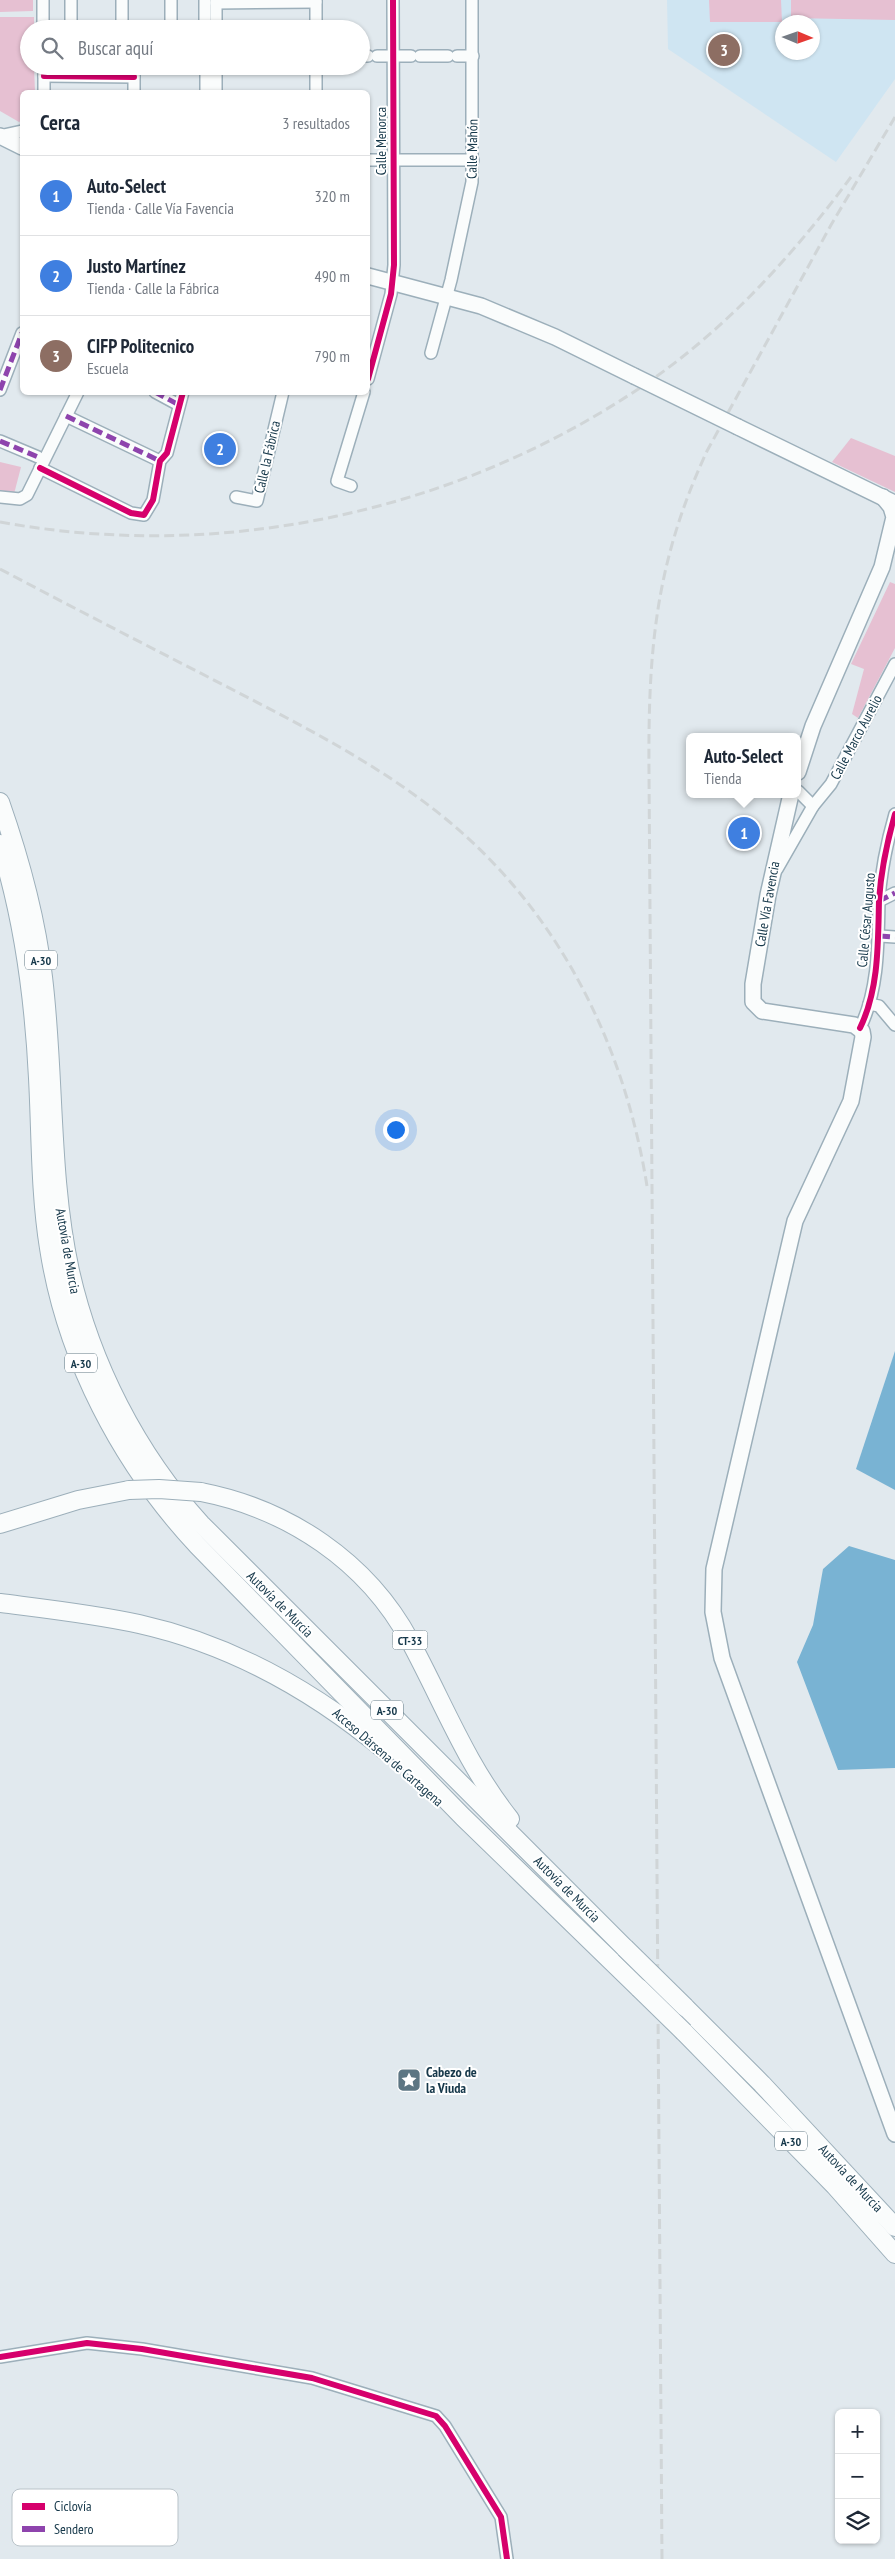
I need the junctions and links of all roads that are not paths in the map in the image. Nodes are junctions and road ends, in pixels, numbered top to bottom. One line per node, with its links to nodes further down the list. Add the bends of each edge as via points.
1 (43, 0): 9 (street)
2 (71, 0): 10 (street)
3 (122, 0): 11 (street)
4 (171, 0): 12 (street)
5 (393, 0): 17 (street, Calle Menorca)
6 (472, 0): 18 (street, Calle Mahón)
7 (212, 1): 8 (street); 13 (street); 14 (street)
8 (316, 1): 15 (street)
9 (44, 20)
10 (71, 20)
11 (122, 20)
12 (171, 20)
13 (207, 20)
14 (215, 20)
15 (316, 20)
16 (370, 56): 17 (street)
17 (394, 56): 18 (street); 34 (street, Calle Menorca)
18 (473, 56): 33 (street, Calle Mahón)
19 (44, 75): 24 (street)
20 (134, 75): 25 (street)
21 (206, 75): 26 (street)
22 (216, 75): 27 (street)
23 (316, 75): 28 (street)
24 (44, 90)
25 (134, 90)
26 (206, 90)
27 (216, 90)
28 (316, 90)
29 (20, 131): 30 (street)
30 (0, 136): 31 (main road)
31 (20, 146)
32 (370, 160): 34 (street)
33 (473, 160): 34 (street); 37 (street, Calle Mahón, via 472,182)
34 (394, 161): 36 (street, Calle Menorca)
35 (370, 277): 36 (main road)
36 (393, 283): 37 (main road); 40 (street, Calle Menorca)
37 (447, 296): 39 (street, Calle Mahón); 56 (main road, bridge, via 532,327 822,466)
38 (20, 338): 41 (street)
39 (431, 353)
40 (370, 371)
41 (0, 390)
42 (69, 395): 51 (street)
43 (76, 395): 49 (street)
44 (161, 395): 48 (street)
45 (182, 395): 48 (street)
46 (282, 395): 55 (street, Calle la Fábrica, via 257,501)
47 (363, 395): 53 (street, via 337,481)
48 (179, 405): 52 (street, via 167,453)
49 (66, 416): 51 (street); 52 (street)
50 (0, 441): 51 (street)
51 (39, 462): 52 (street, via 135,515 146,513 153,500); 54 (street, via 20,494 14,499)
52 (160, 462)
53 (351, 486)
54 (0, 497)
55 (236, 497)
56 (892, 508): 58 (main road)
57 (895, 552): 58 (main road)
58 (882, 567): 60 (main road, via 813,726)
59 (895, 664): 64 (street, Calle Marco Aurelio, via 831,784)
60 (801, 763)
61 (801, 794): 64 (street)
62 (790, 798): 67 (main road, Calle Vía Favencia)
63 (0, 802): 75 (highway, Autovía de Murcia / A-30, via 24,877 38,945 46,1007)
64 (813, 806): 67 (street, Calle Marco Aurelio)
65 (895, 814): 69 (street, Calle César Augusto, via 885,854)
66 (0, 844): 75 (highway, Autovía de Murcia / A-30, via 28,963)
67 (771, 880): 74 (main road, Calle Vía Favencia, via 753,1002 762,1011)
68 (895, 893): 69 (street)
69 (879, 901): 70 (street, Calle César Augusto)
70 (880, 936): 71 (street); 72 (street, Calle César Augusto)
71 (895, 937)
72 (869, 1004): 73 (street, via 879,1006); 74 (street, Calle César Augusto)
73 (895, 1025)
74 (860, 1028): 80 (main road, via 862,1046 851,1101 795,1221 714,1569 713,1612 722,1658)
75 (47, 1124): 78 (highway, Autovía de Murcia / A-30, via 47,1232 56,1287 84,1370 126,1452 189,1536); 79 (highway, Autovía de Murcia / A-30, via 62,1228 79,1306 104,1374 148,1455 183,1504 214,1538)
76 (0, 1522): 79 (highway, CT-33, bridge, via 95,1496 159,1489 222,1496 277,1516 310,1534 367,1580 388,1606 409,1639 480,1780)
77 (0, 1604): 78 (highway, Acceso Dársena de Cartagena, via 141,1625 200,1641 253,1663 332,1708 403,1766 451,1811)
78 (463, 1817): 82 (highway, Autovía de Murcia / A-30, bridge, via 684,2032)
79 (546, 1868): 81 (highway, Autovía de Murcia / A-30, bridge, via 762,2084)
80 (895, 2134)
81 (895, 2227)
82 (895, 2254)
83 (0, 2357): 84 (street, via 87,2343 142,2349 312,2378 436,2416 501,2517)
84 (507, 2559)

